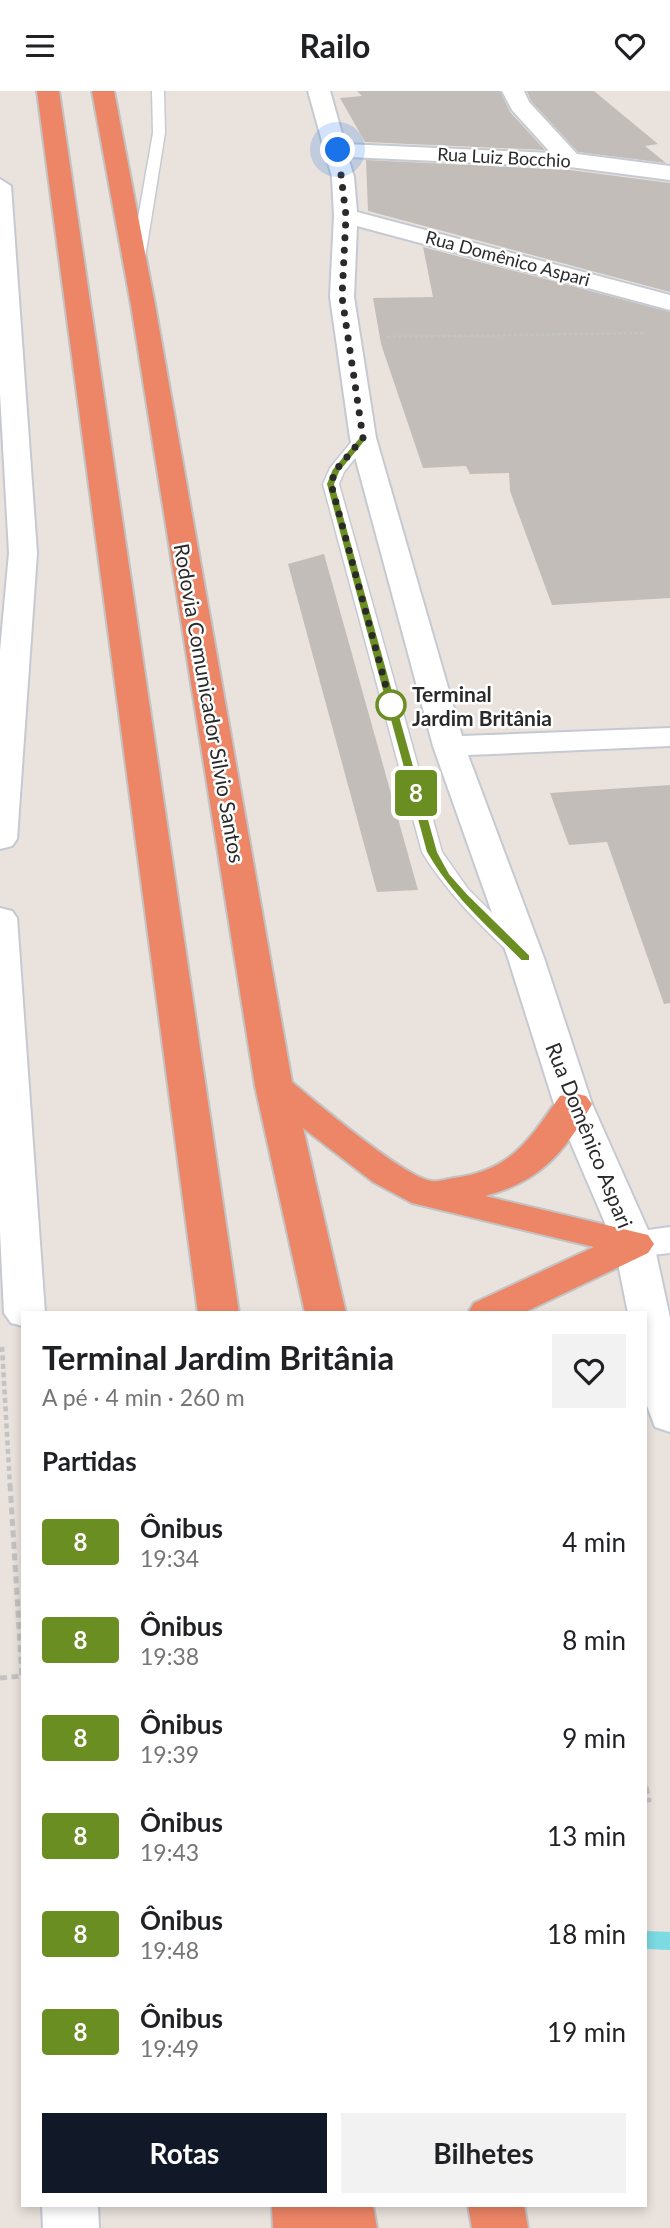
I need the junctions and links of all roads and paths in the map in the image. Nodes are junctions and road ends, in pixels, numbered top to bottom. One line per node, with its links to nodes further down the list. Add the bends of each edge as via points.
1 (48, 91): 25 (highway)
2 (103, 91): 11 (highway, Rodovia Comunicador Silvio Santos)
3 (158, 91): 11 (lane, via 159,133)
4 (320, 91): 6 (street, Rua Domênico Aspari)
5 (513, 91): 7 (street, via 520,105)
6 (338, 150): 7 (street, Rua Luiz Bocchio); 10 (street, Rua Domênico Aspari)
7 (570, 160): 8 (street, Rua Luiz Bocchio)
8 (670, 173)
9 (0, 186): 18 (street, via 23,552)
10 (346, 216): 12 (street, Rua Domênico Aspari); 14 (street, Rua Domênico Aspari, via 342,297)
11 (136, 267): 21 (highway, Rodovia Comunicador Silvio Santos)
12 (670, 303)
13 (657, 333): 14 (path)
14 (348, 338): 15 (street, Rua Domênico Aspari)
15 (363, 438): 17 (street, Rua Domênico Aspari); 20 (lane, via 335,471 331,484 432,852 445,876)
16 (670, 737): 17 (street)
17 (449, 746): 20 (street, Rua Domênico Aspari)
18 (0, 839)
19 (0, 918): 28 (street)
20 (526, 958): 22 (street, Rua Domênico Aspari)
21 (274, 1086): 23 (highway, via 354,1151); 26 (highway, Rodovia Comunicador Silvio Santos)
22 (573, 1104): 23 (highway, via 557,1136 539,1157 507,1176 471,1189); 24 (street, Rua Domênico Aspari)
23 (426, 1194): 24 (highway)
24 (652, 1242): 27 (highway); 29 (street, Rua Domênico Aspari)
25 (219, 1311)
26 (326, 1311)
27 (493, 1311)
28 (13, 1325): 31 (path)
29 (670, 1417)
30 (21, 1548): 31 (path)
31 (13, 1549): 32 (path)
32 (21, 1662)
33 (21, 1676): 34 (path)
34 (0, 1678)
35 (70, 2207): 39 (street)
36 (299, 2207): 40 (highway)
37 (345, 2207): 41 (highway)
38 (496, 2207): 42 (highway)
39 (71, 2228)
40 (300, 2228)
41 (349, 2228)
42 (500, 2228)

